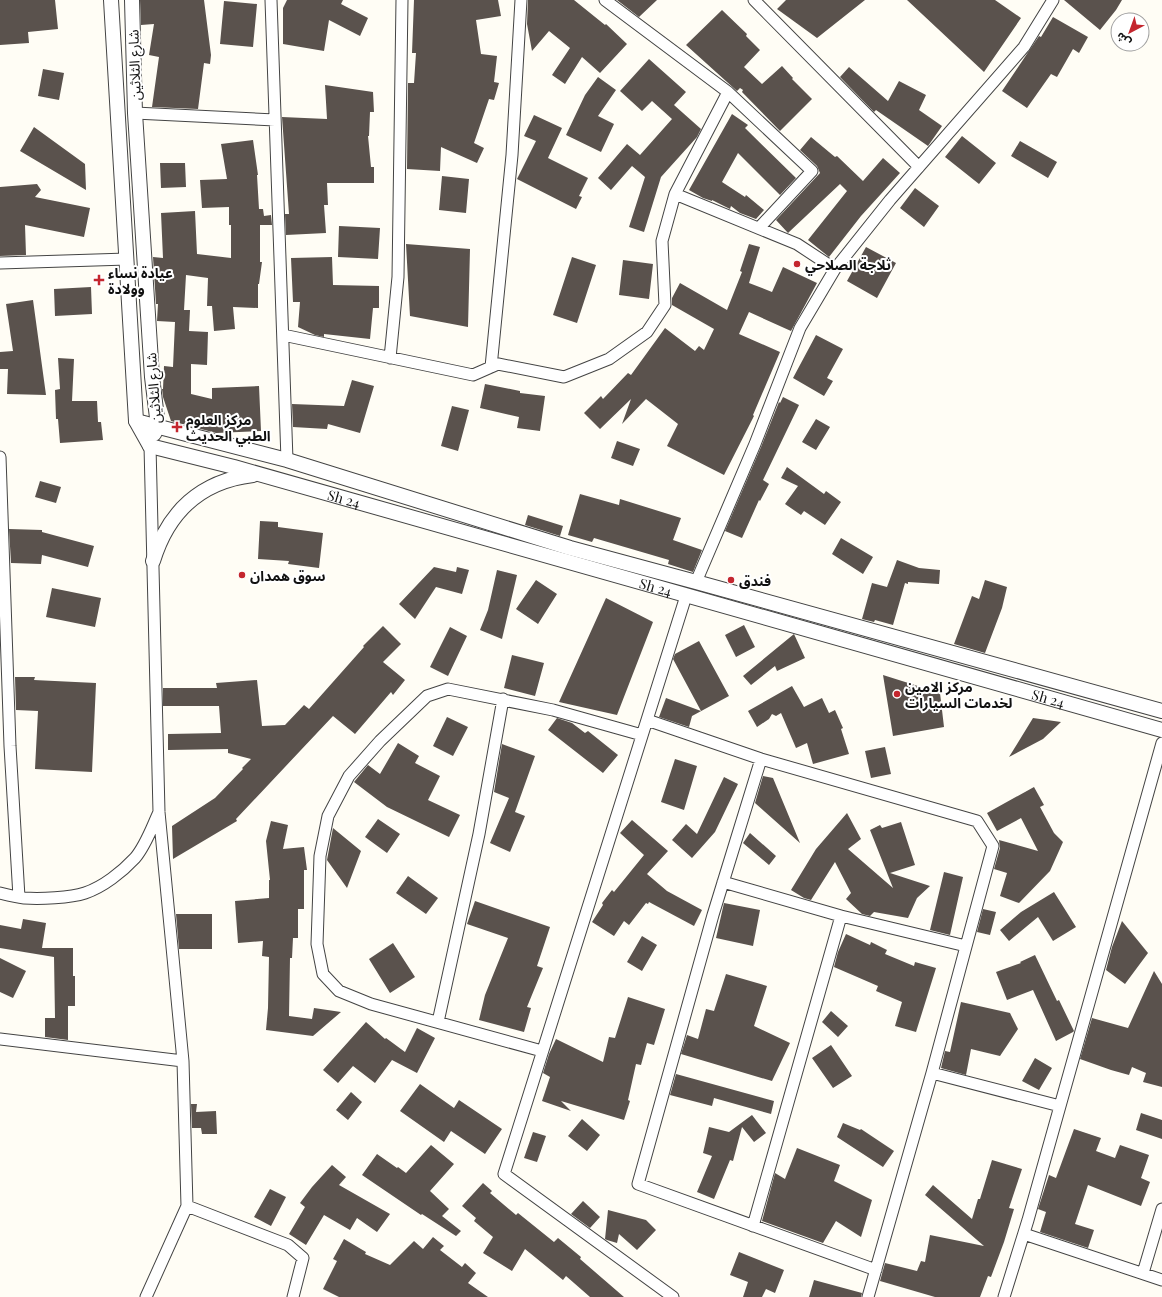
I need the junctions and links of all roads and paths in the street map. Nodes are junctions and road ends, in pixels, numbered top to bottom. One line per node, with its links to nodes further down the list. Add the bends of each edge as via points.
1 (111, 0): 15 (street, شارع الثلاثين)
2 (132, 0): 10 (street, شارع الثلاثين)
3 (271, 0): 11 (street)
4 (402, 0): 19 (street, via 398,277)
5 (521, 0): 20 (street, via 512,155)
6 (605, 0): 9 (street)
7 (754, 0): 12 (street)
8 (1053, 0): 12 (street, via 1024,47)
9 (728, 92): 13 (street); 14 (street, via 812,171)
10 (136, 113): 11 (street); 22 (street, شارع الثلاثين, via 152,377)
11 (275, 120): 18 (street)
12 (919, 167): 17 (street)
13 (675, 194): 14 (street); 20 (street, via 662,241 665,305 647,332 608,359 564,377 498,364)
14 (759, 228): 17 (street, via 797,244)
15 (127, 260): 16 (street); 21 (street, شارع الثلاثين)
16 (0, 263)
17 (835, 269): 28 (street, via 800,328 752,451)
18 (283, 335): 19 (street); 25 (street)
19 (390, 358): 20 (street, via 473,375)
20 (491, 367)
21 (136, 421): 22 (street, Sh 24); 23 (street, شارع الثلاثين)
22 (158, 426): 23 (street, شارع الثلاثين); 25 (street, Sh 24)
23 (150, 446): 26 (street, Sh 24); 27 (street)
24 (0, 456): 40 (street, via 10,746)
25 (287, 460): 28 (street, Sh 24, via 570,548)
26 (258, 475): 27 (street, via 226,480 193,498 174,517 165,531); 29 (street, Sh 24)
27 (153, 561): 37 (street)
28 (696, 582): 31 (street, Sh 24)
29 (686, 596): 32 (street); 33 (street, Sh 24)
30 (502, 699): 34 (street, via 553,710); 43 (street, via 479,834); 43 (street, via 448,689 427,696 380,741 350,776 328,816 320,856 317,944 323,974 339,991 371,1004)
31 (1162, 711)
32 (647, 720): 34 (street); 36 (street)
33 (1162, 730)
34 (642, 736): 45 (street)
35 (1162, 743): 48 (street)
36 (761, 759): 38 (street); 42 (street, via 977,821 993,846)
37 (159, 812): 40 (street, via 135,858 110,879 85,893 41,898); 46 (street)
38 (723, 882): 41 (street); 51 (street, via 638,1184)
39 (0, 893): 40 (street)
40 (20, 897)
41 (841, 916): 42 (street); 51 (street)
42 (966, 946): 47 (street)
43 (438, 1022): 45 (street)
44 (0, 1039): 46 (street)
45 (542, 1051): 58 (street, via 504,1174)
46 (183, 1061): 49 (street)
47 (932, 1073): 48 (street); 53 (street)
48 (1060, 1106): 52 (street)
49 (187, 1206): 56 (street); 57 (street, via 288,1246 303,1258)
50 (1162, 1209): 54 (street)
51 (753, 1226): 53 (street)
52 (1024, 1234): 54 (street); 60 (street)
53 (876, 1270): 59 (street)
54 (1143, 1273): 55 (street)
55 (1162, 1280)
56 (146, 1297)
57 (293, 1297)
58 (673, 1297)
59 (868, 1297)
60 (1004, 1297)

